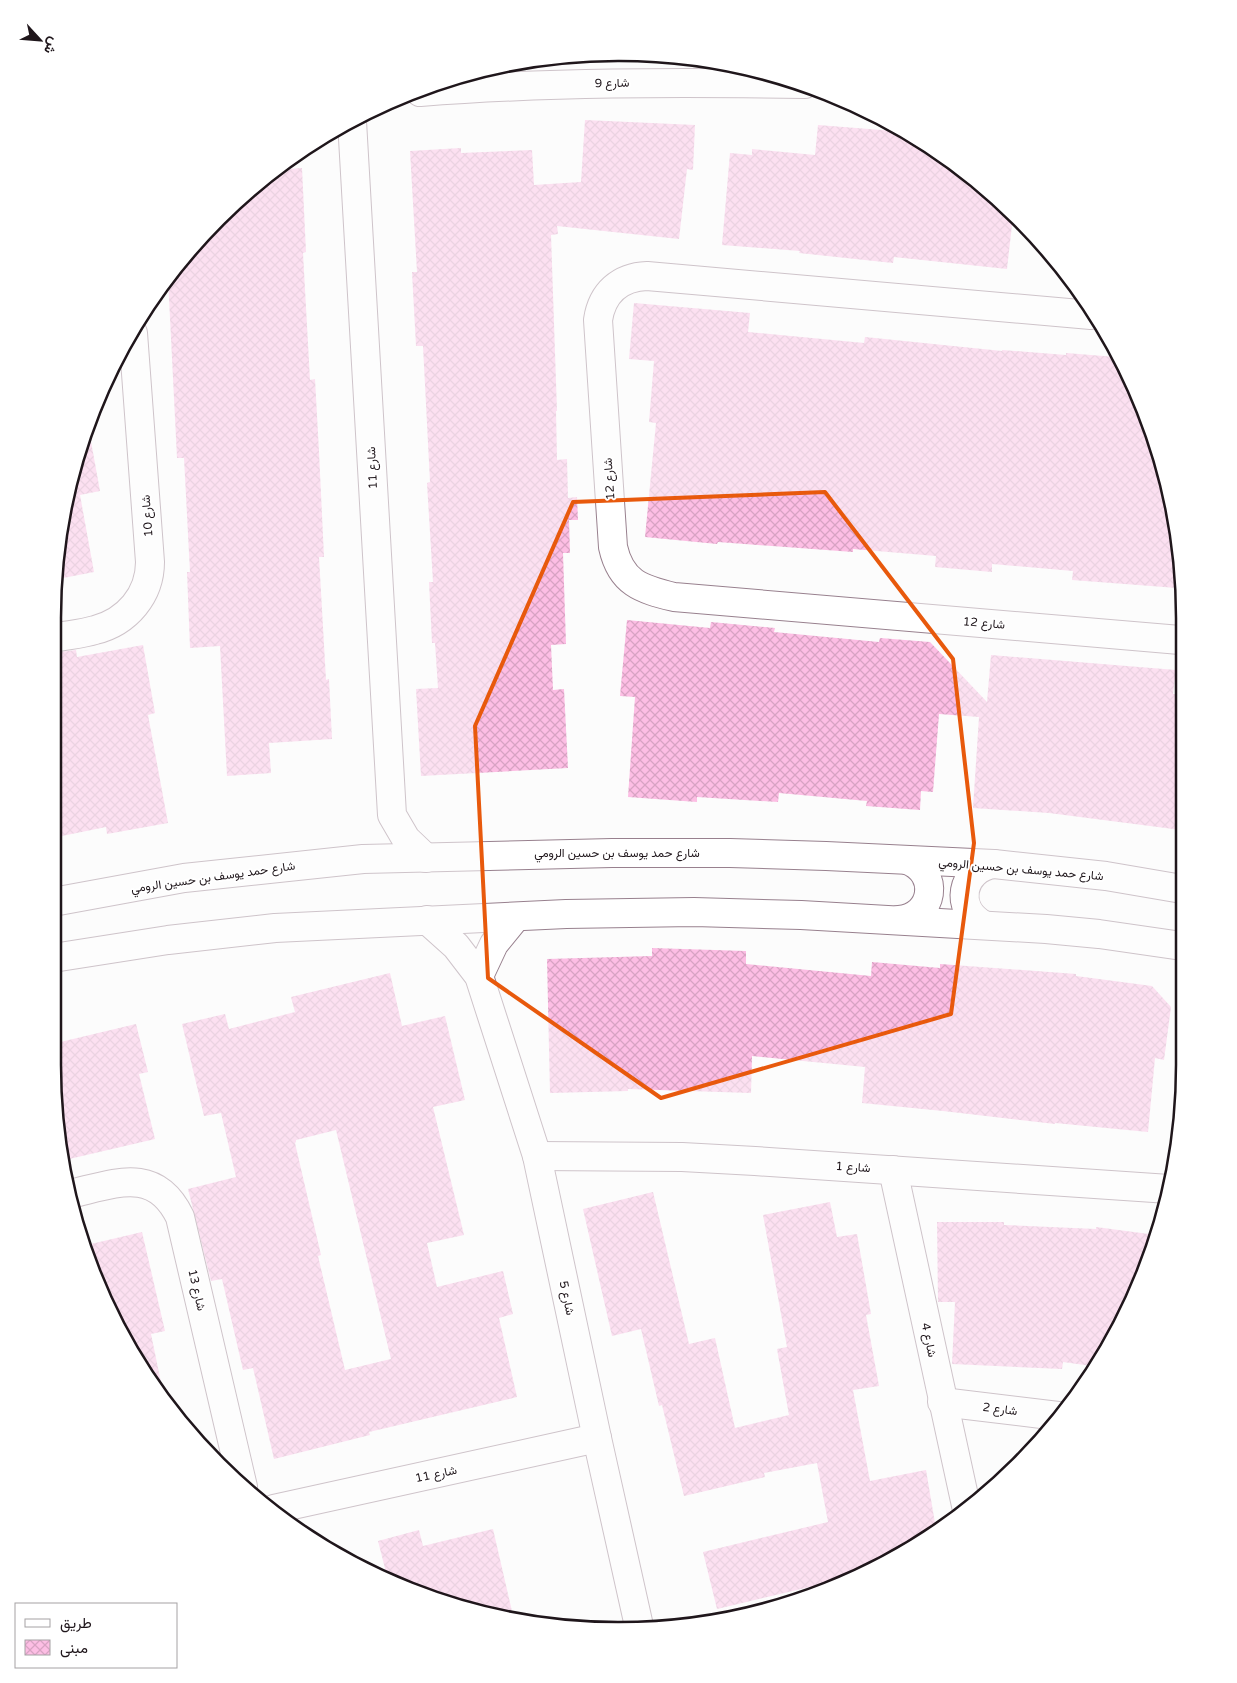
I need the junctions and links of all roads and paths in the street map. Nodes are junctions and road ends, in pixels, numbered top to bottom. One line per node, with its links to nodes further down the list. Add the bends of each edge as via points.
1 (775, 84): 2 (street, شارع 9, via 581,84)
2 (440, 91)
3 (352, 129): 8 (street, شارع 11)
4 (1080, 306): 7 (street, شارع 12, via 647,276 621,282 604,300 598,320 616,559 633,581 653,592 674,597)
5 (133, 346): 6 (street, شارع 10, via 150,571 143,593 125,616 95,630)
6 (61, 636)
7 (1176, 640)
8 (392, 815): 9 (street, شارع 11, via 406,839); 10 (street)
9 (426, 858): 10 (street, شارع حمد يوسف بن حسين الرومي); 11 (street, شارع حمد يوسف بن حسين الرومي, via 730,853)
10 (363, 860): 14 (street, شارع حمد يوسف بن حسين الرومي, via 184,878)
11 (908, 860): 12 (street, شارع حمد يوسف بن حسين الرومي); 17 (street, via 924,872 929,896 918,914)
12 (994, 864): 13 (street, شارع حمد يوسف بن حسين الرومي, via 1106,876); 18 (street, via 975,872 965,891 966,906)
13 (1176, 888)
14 (61, 900)
15 (516, 917): 16 (street); 17 (street, via 694,912); 21 (street, via 494,944)
16 (427, 920): 20 (street, via 275,928); 21 (street, شارع 5, via 456,946)
17 (899, 920): 18 (street)
18 (984, 925): 19 (street, via 1090,933)
19 (1176, 945)
20 (61, 957)
21 (479, 976): 22 (street, شارع 5)
22 (537, 1156): 23 (street, شارع 1, via 682,1157); 28 (street, شارع 5)
23 (893, 1170): 24 (street, شارع 1); 26 (street, شارع 4)
24 (1162, 1188)
25 (76, 1192): 29 (street, شارع 13, via 131,1182 152,1185 174,1205 180,1217)
26 (942, 1402): 27 (street, شارع 2); 30 (street, شارع 4)
27 (1051, 1415)
28 (597, 1438): 31 (street, شارع 11); 32 (street, شارع 5)
29 (240, 1473)
30 (965, 1501)
31 (280, 1508)
32 (638, 1621)

